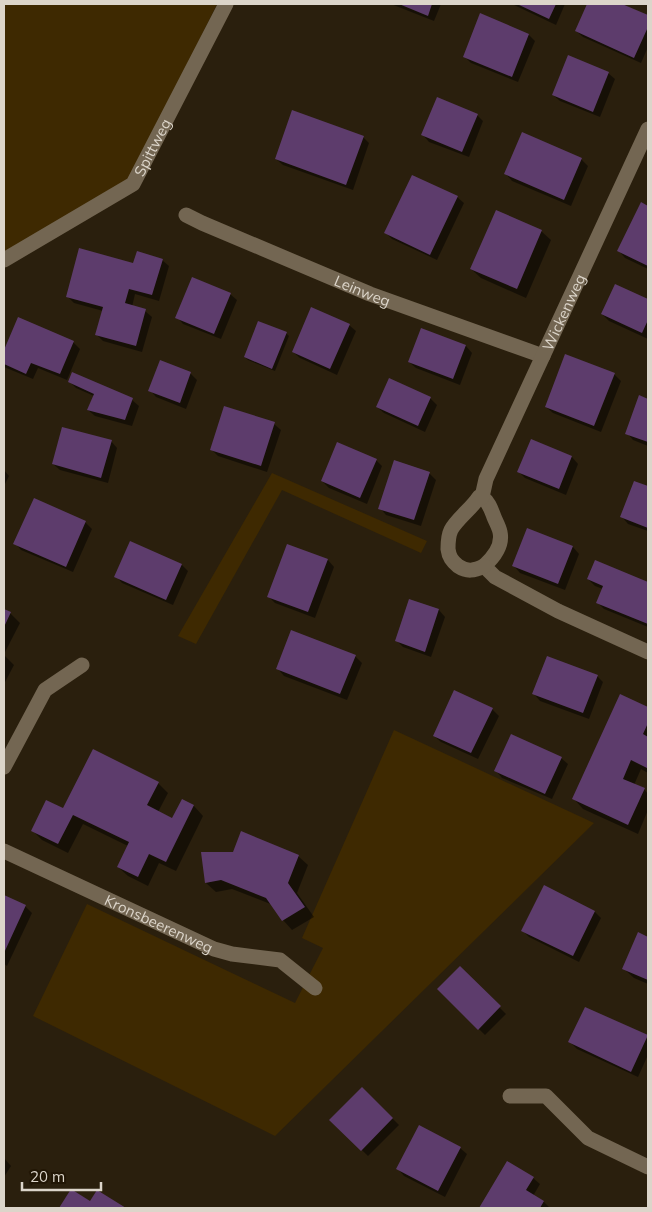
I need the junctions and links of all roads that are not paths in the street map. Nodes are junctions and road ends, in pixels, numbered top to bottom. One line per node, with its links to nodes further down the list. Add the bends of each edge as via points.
1 (226, 4): 4 (street, Spittweg, via 134,184)
2 (648, 129): 5 (street, Wickenweg)
3 (186, 215): 5 (street, Leinweg, via 370,294)
4 (4, 260)
5 (543, 356): 6 (street, Wickenweg, via 486,479)
6 (482, 497): 7 (street, via 488,501 500,532 496,552); 7 (street, via 451,530 448,540 450,558 455,564 470,570)
7 (484, 566): 8 (street, via 495,577 558,611)
8 (648, 652)
9 (82, 665): 10 (street, via 45,690)
10 (4, 767)
11 (4, 851): 12 (street, Kronsbeerenweg, via 214,949 280,960)
12 (315, 988)
13 (510, 1096): 14 (street, via 546,1096 588,1138)
14 (648, 1167)

